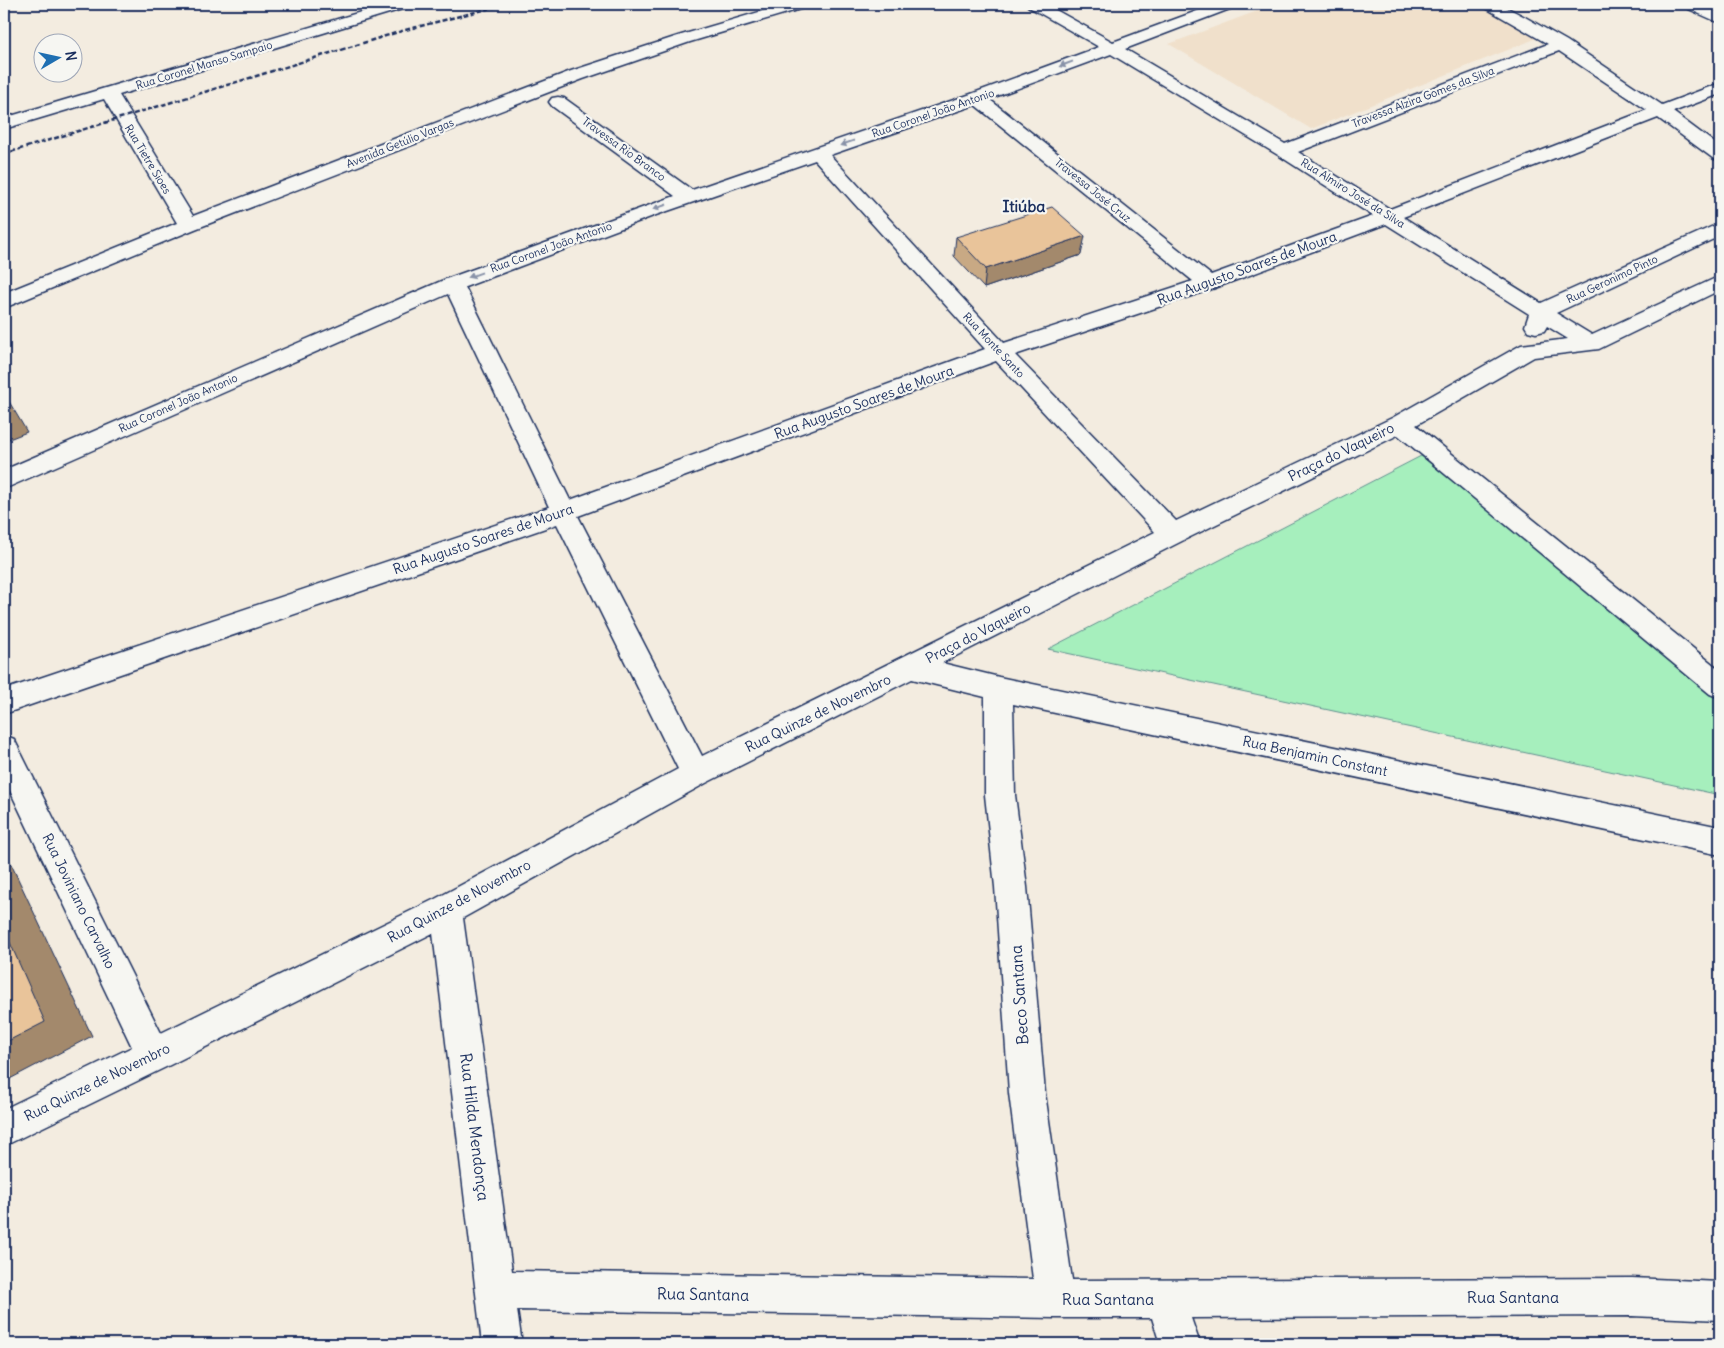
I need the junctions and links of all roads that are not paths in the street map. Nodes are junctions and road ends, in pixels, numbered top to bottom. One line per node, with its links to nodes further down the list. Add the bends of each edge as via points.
1 (404, 4): 11 (street, Rua Coronel Manso Sampaio)
2 (797, 4): 21 (street, Avenida Getúlio Vargas, via 568,78)
3 (1034, 4): 9 (street, Rua Almiro José da Silva)
4 (1230, 4): 9 (street, Rua Coronel João Antonio)
5 (1489, 4): 8 (street)
6 (1689, 4): 7 (street)
7 (1720, 18)
8 (1561, 44): 14 (street); 16 (street, Travessa Alzira Gomes da Silva)
9 (1111, 47): 12 (street, Rua Coronel João Antonio, one-way to 12); 16 (street, Rua Almiro José da Silva)
10 (1720, 88): 14 (street, Rua Augusto Soares de Moura)
11 (109, 93): 15 (street, Rua Coronel Manso Sampaio); 21 (street, Rua Tietre Sioes)
12 (978, 98): 17 (street, Rua Coronel João Antonio, one-way to 17); 23 (street, Travessa José Cruz)
13 (558, 102): 19 (street, Travessa Rio Branco)
14 (1661, 111): 18 (street); 20 (street, Rua Augusto Soares de Moura)
15 (4, 124)
16 (1284, 151): 20 (street, Rua Almiro José da Silva)
17 (819, 153): 19 (street, Rua Coronel João Antonio); 30 (street, Rua Monte Santo)
18 (1720, 155)
19 (689, 197): 25 (street, Rua Coronel João Antonio, one-way to 25)
20 (1390, 216): 23 (street, Rua Augusto Soares de Moura); 27 (street, Rua Almiro José da Silva)
21 (188, 225): 26 (street, Avenida Getúlio Vargas)
22 (1720, 229): 27 (street, Rua Geronimo Pinto)
23 (1208, 282): 30 (street, Rua Augusto Soares de Moura)
24 (1720, 282): 28 (street)
25 (453, 284): 32 (street, Rua Coronel João Antonio); 33 (street)
26 (4, 301)
27 (1540, 312): 28 (street, Rua Almiro José da Silva); 29 (street)
28 (1591, 344): 29 (street)
29 (1529, 350): 31 (street)
30 (1000, 352): 33 (street, Rua Augusto Soares de Moura); 34 (street, Rua Monte Santo)
31 (1400, 424): 34 (street, Praça do Vaqueiro); 36 (street, Praça do Vaqueiro)
32 (4, 480)
33 (563, 512): 38 (street, Rua Augusto Soares de Moura); 40 (street)
34 (1173, 534): 35 (street, Praça do Vaqueiro)
35 (911, 667): 37 (street, Rua Benjamin Constant); 40 (street, Rua Quinze de Novembro)
36 (1720, 686)
37 (999, 689): 41 (street, Rua Benjamin Constant); 46 (street, Beco Santana, via 1000,795 1011,887 1027,1093)
38 (4, 702)
39 (4, 748): 43 (street, Rua Joviniano Carvalho)
40 (696, 774): 42 (street, Rua Quinze de Novembro)
41 (1720, 841)
42 (446, 910): 43 (street, Rua Quinze de Novembro); 45 (street, Rua Hilda Mendonça)
43 (154, 1055): 44 (street, Rua Quinze de Novembro)
44 (4, 1128)
45 (496, 1290): 46 (street, Rua Santana); 49 (street, Rua Hilda Mendonça)
46 (1055, 1299): 47 (street, Rua Santana)
47 (1166, 1299): 48 (street, Rua Santana, via 1632,1297); 50 (street)
48 (1720, 1301)
49 (502, 1344)
50 (1180, 1344)

